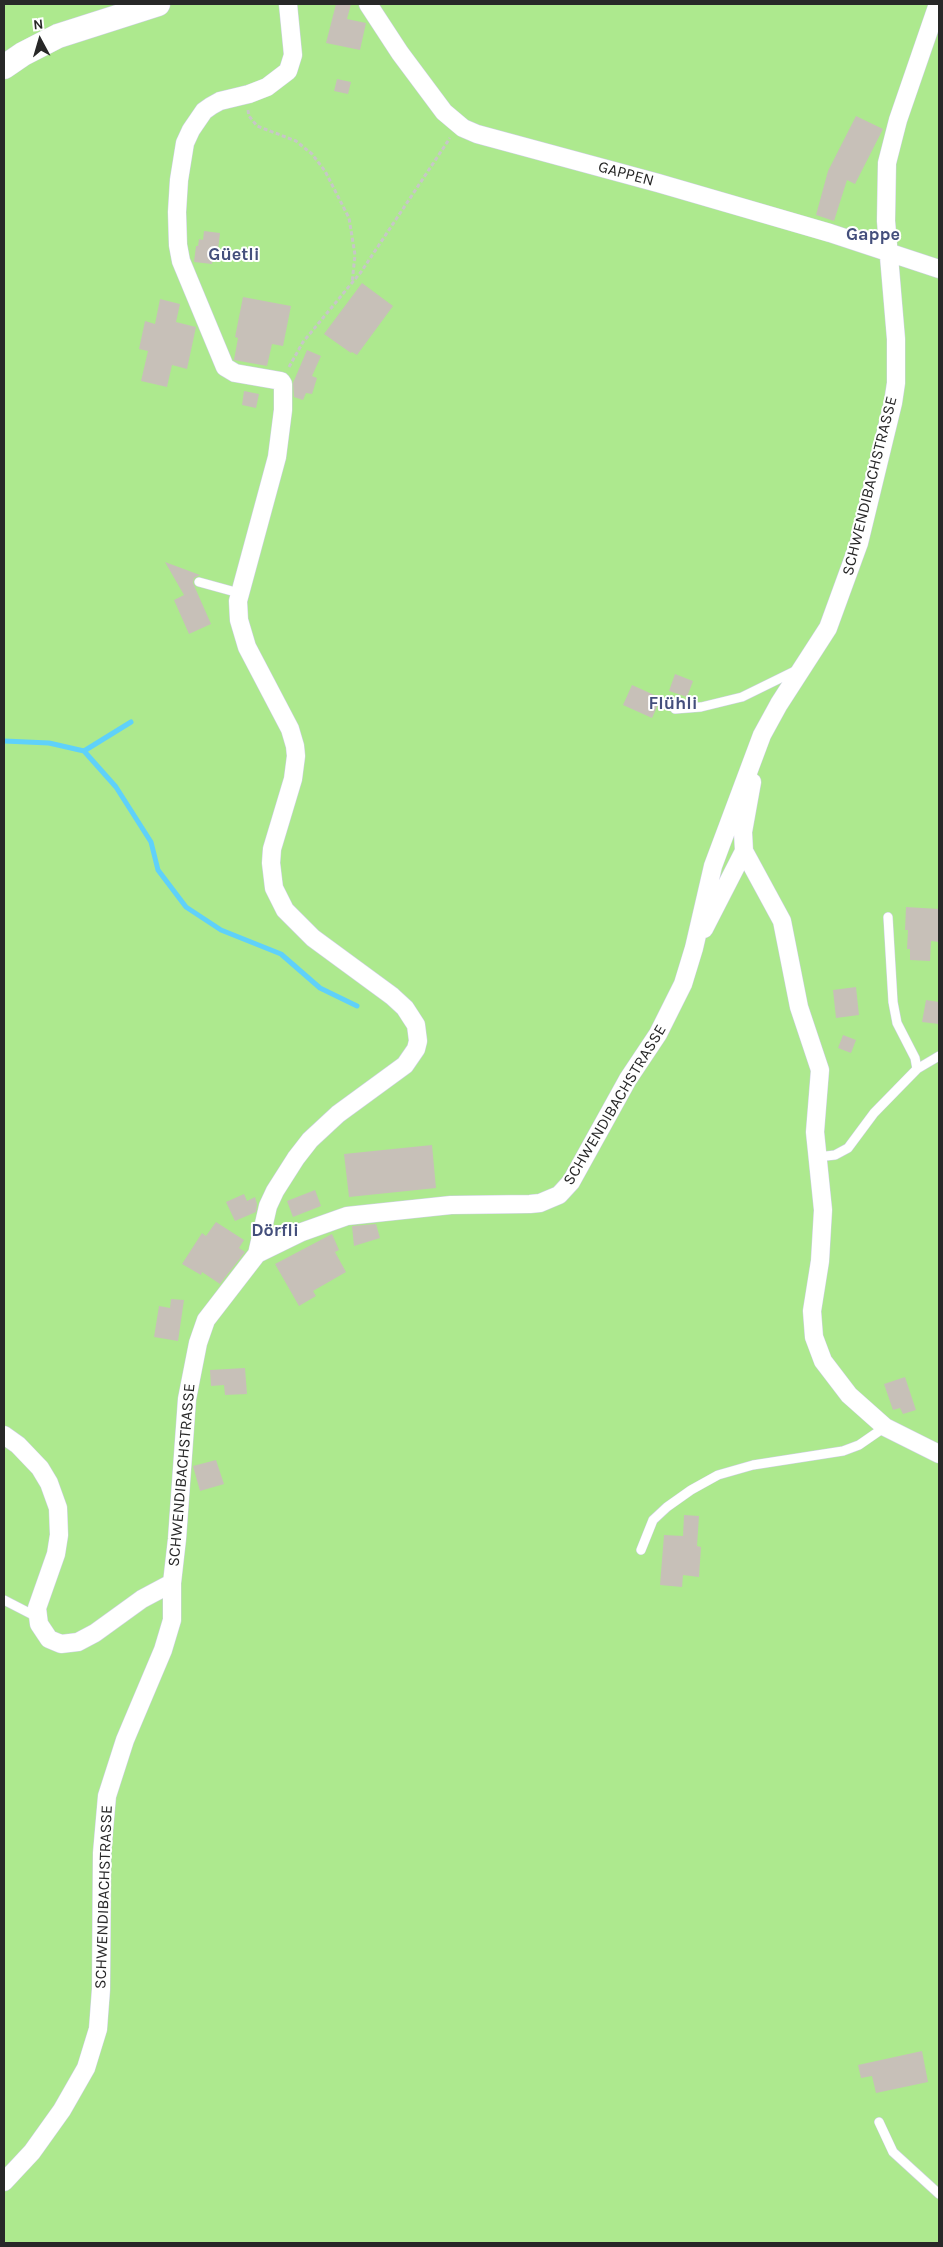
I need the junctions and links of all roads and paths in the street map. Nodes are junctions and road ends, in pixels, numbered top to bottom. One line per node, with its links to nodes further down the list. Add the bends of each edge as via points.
1 (158, 4): 5 (street, via 58,36)
2 (288, 4): 6 (street, via 293,45 288,71 277,81)
3 (368, 4): 7 (street, GAPPEN, via 405,60 444,112)
4 (938, 4): 8 (street, SCHWENDIBACHSTRASSE, via 890,147 885,184)
5 (4, 67)
6 (249, 94): 10 (path, via 250,116 257,126 304,146 325,171 345,206 355,255); 11 (street, via 211,106 191,130 182,160 176,231 181,261 222,363 235,373)
7 (458, 125): 8 (street, GAPPEN, via 477,134 658,183); 10 (path)
8 (888, 253): 9 (street, GAPPEN); 14 (street, SCHWENDIBACHSTRASSE, via 896,339 893,403 859,543 842,594 828,628)
9 (939, 269)
10 (352, 284): 11 (path, via 303,342)
11 (281, 381): 13 (street, via 283,410 277,457)
12 (199, 582): 13 (lane)
13 (239, 592): 23 (street, via 239,620 245,640 290,729 295,746 293,779 272,849 274,888 285,910 307,933 405,1008 416,1025 418,1041 405,1065 338,1114 296,1158 268,1206)
14 (803, 667): 15 (lane, via 742,697); 16 (street, SCHWENDIBACHSTRASSE, via 768,721)
15 (675, 709)
16 (754, 753): 17 (street, via 752,786 743,832); 19 (street, SCHWENDIBACHSTRASSE, via 713,866)
17 (744, 852): 19 (street); 22 (street, via 782,921 799,1007 818,1061)
18 (888, 917): 21 (lane, via 896,1016)
19 (694, 948): 23 (street, SCHWENDIBACHSTRASSE, via 677,998 658,1034 571,1182 559,1195 530,1204 451,1206 347,1216 302,1232)
20 (939, 1056): 21 (lane)
21 (918, 1069): 22 (lane, via 874,1113 848,1148 835,1155)
22 (817, 1157): 24 (street, via 823,1210 820,1261 812,1311 814,1337 831,1374)
23 (257, 1254): 28 (street, SCHWENDIBACHSTRASSE, via 212,1309 198,1343 188,1399)
24 (885, 1427): 26 (street); 27 (lane, via 842,1451 753,1465 718,1475 691,1490 660,1514 649,1528)
25 (4, 1435): 30 (street, via 40,1468 58,1508 56,1554 38,1601)
26 (939, 1454)
27 (641, 1550)
28 (172, 1583): 30 (street, via 78,1642 62,1644 50,1639); 32 (street, SCHWENDIBACHSTRASSE, via 173,1611 169,1633 122,1747 107,1796 102,1853 100,2010 93,2048 76,2088 62,2110 32,2152)
29 (4, 1600): 30 (lane)
30 (36, 1617)
31 (879, 2122): 33 (lane, via 893,2152)
32 (4, 2182)
33 (939, 2194)

